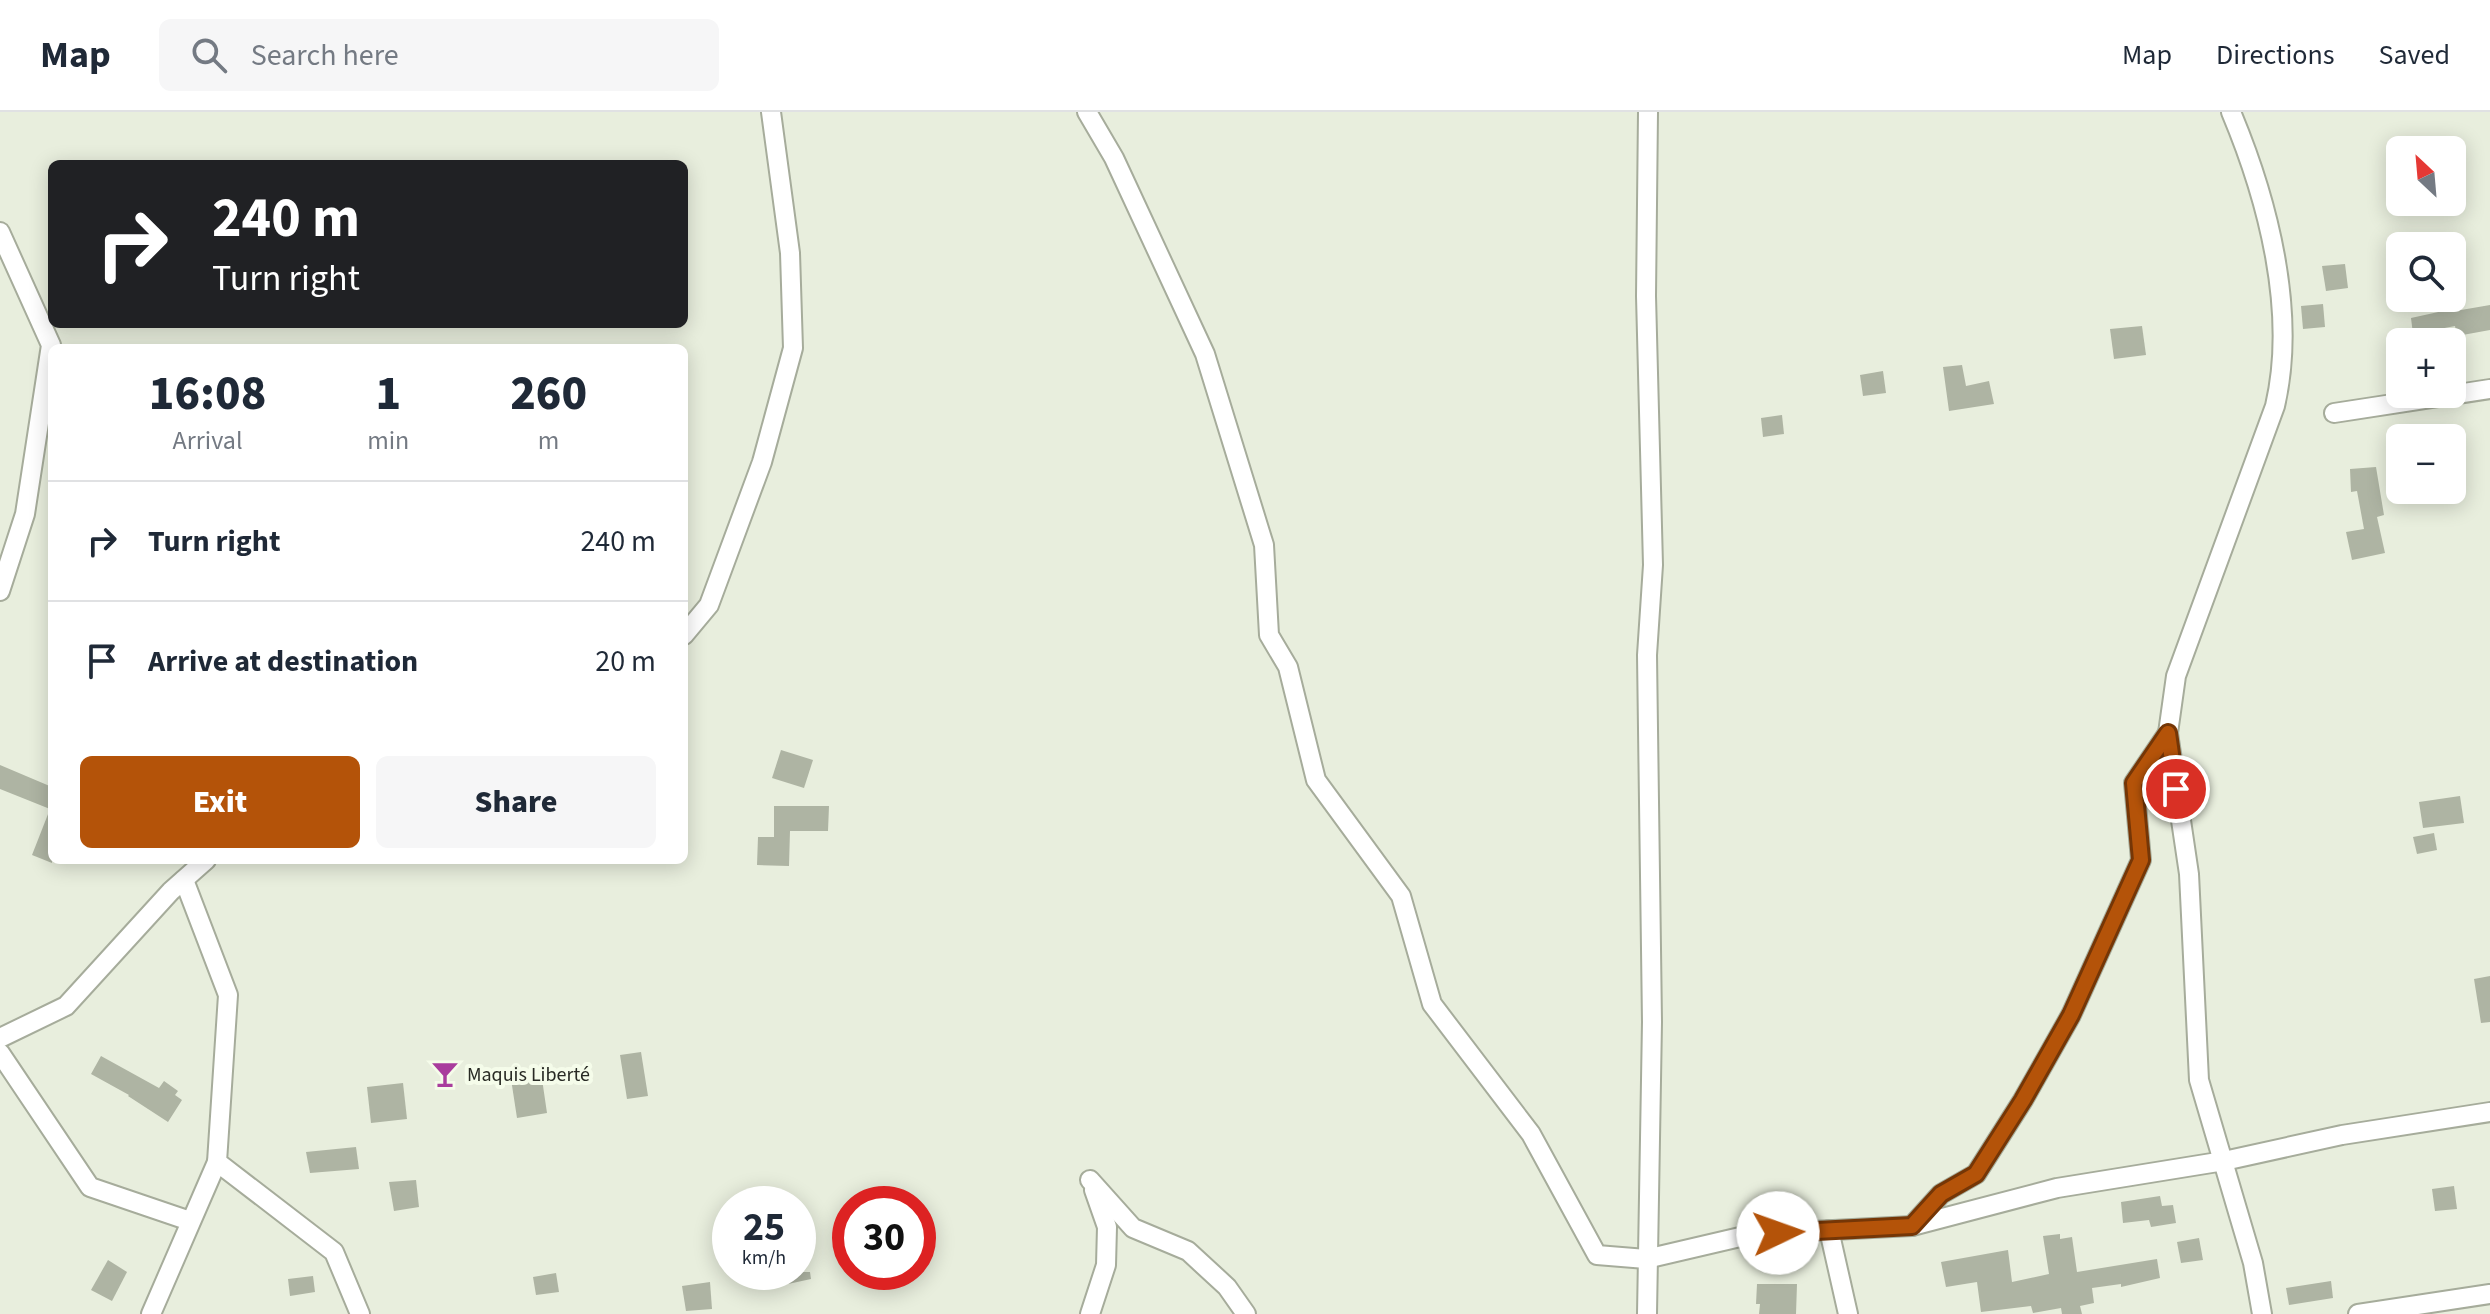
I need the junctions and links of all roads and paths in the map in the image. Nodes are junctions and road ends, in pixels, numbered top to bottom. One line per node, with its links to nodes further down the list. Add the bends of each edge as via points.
1 (771, 112): 11 (street, via 790,253 793,348 762,462 709,605)
2 (1087, 112): 23 (street, via 1114,158 1205,354 1264,545 1269,635 1288,667 1316,780 1401,896 1432,1004 1531,1134 1597,1255)
3 (1648, 112): 23 (street, via 1646,296 1653,565 1647,655 1652,1022)
4 (2231, 112): 12 (street, via 2273,243 2284,314 2283,373 2176,676)
5 (0, 232): 6 (street)
6 (51, 344)
7 (48, 364): 10 (street, via 25,514)
8 (2490, 389): 9 (street)
9 (2334, 413)
10 (0, 591)
11 (688, 630)
12 (2168, 733): 18 (street, via 2189,874 2199,1080); 21 (street, via 2134,783 2141,860 2071,1015 1976,1174 1941,1194)
13 (202, 864): 14 (street)
14 (184, 880): 15 (street, via 66,1006); 19 (street, via 228,995)
15 (0, 1038)
16 (0, 1053): 20 (street, via 90,1187)
17 (2490, 1112): 18 (street, via 2342,1135)
18 (2224, 1161): 21 (street, via 2057,1188); 32 (street)
19 (217, 1162): 20 (street); 27 (street, via 334,1252)
20 (190, 1221): 26 (street)
21 (1912, 1226): 22 (street)
22 (1829, 1230): 23 (street, via 1753,1234); 31 (street)
23 (1646, 1259): 30 (street)
24 (2490, 1294): 25 (street)
25 (2428, 1309): 33 (street)
26 (151, 1314)
27 (360, 1314)
28 (1090, 1314): 29 (street, via 1106,1265 1107,1227 1090,1180 1133,1228 1188,1251 1227,1287)
29 (1246, 1314)
30 (1647, 1314)
31 (1848, 1314)
32 (2262, 1314)
33 (2358, 1314)

